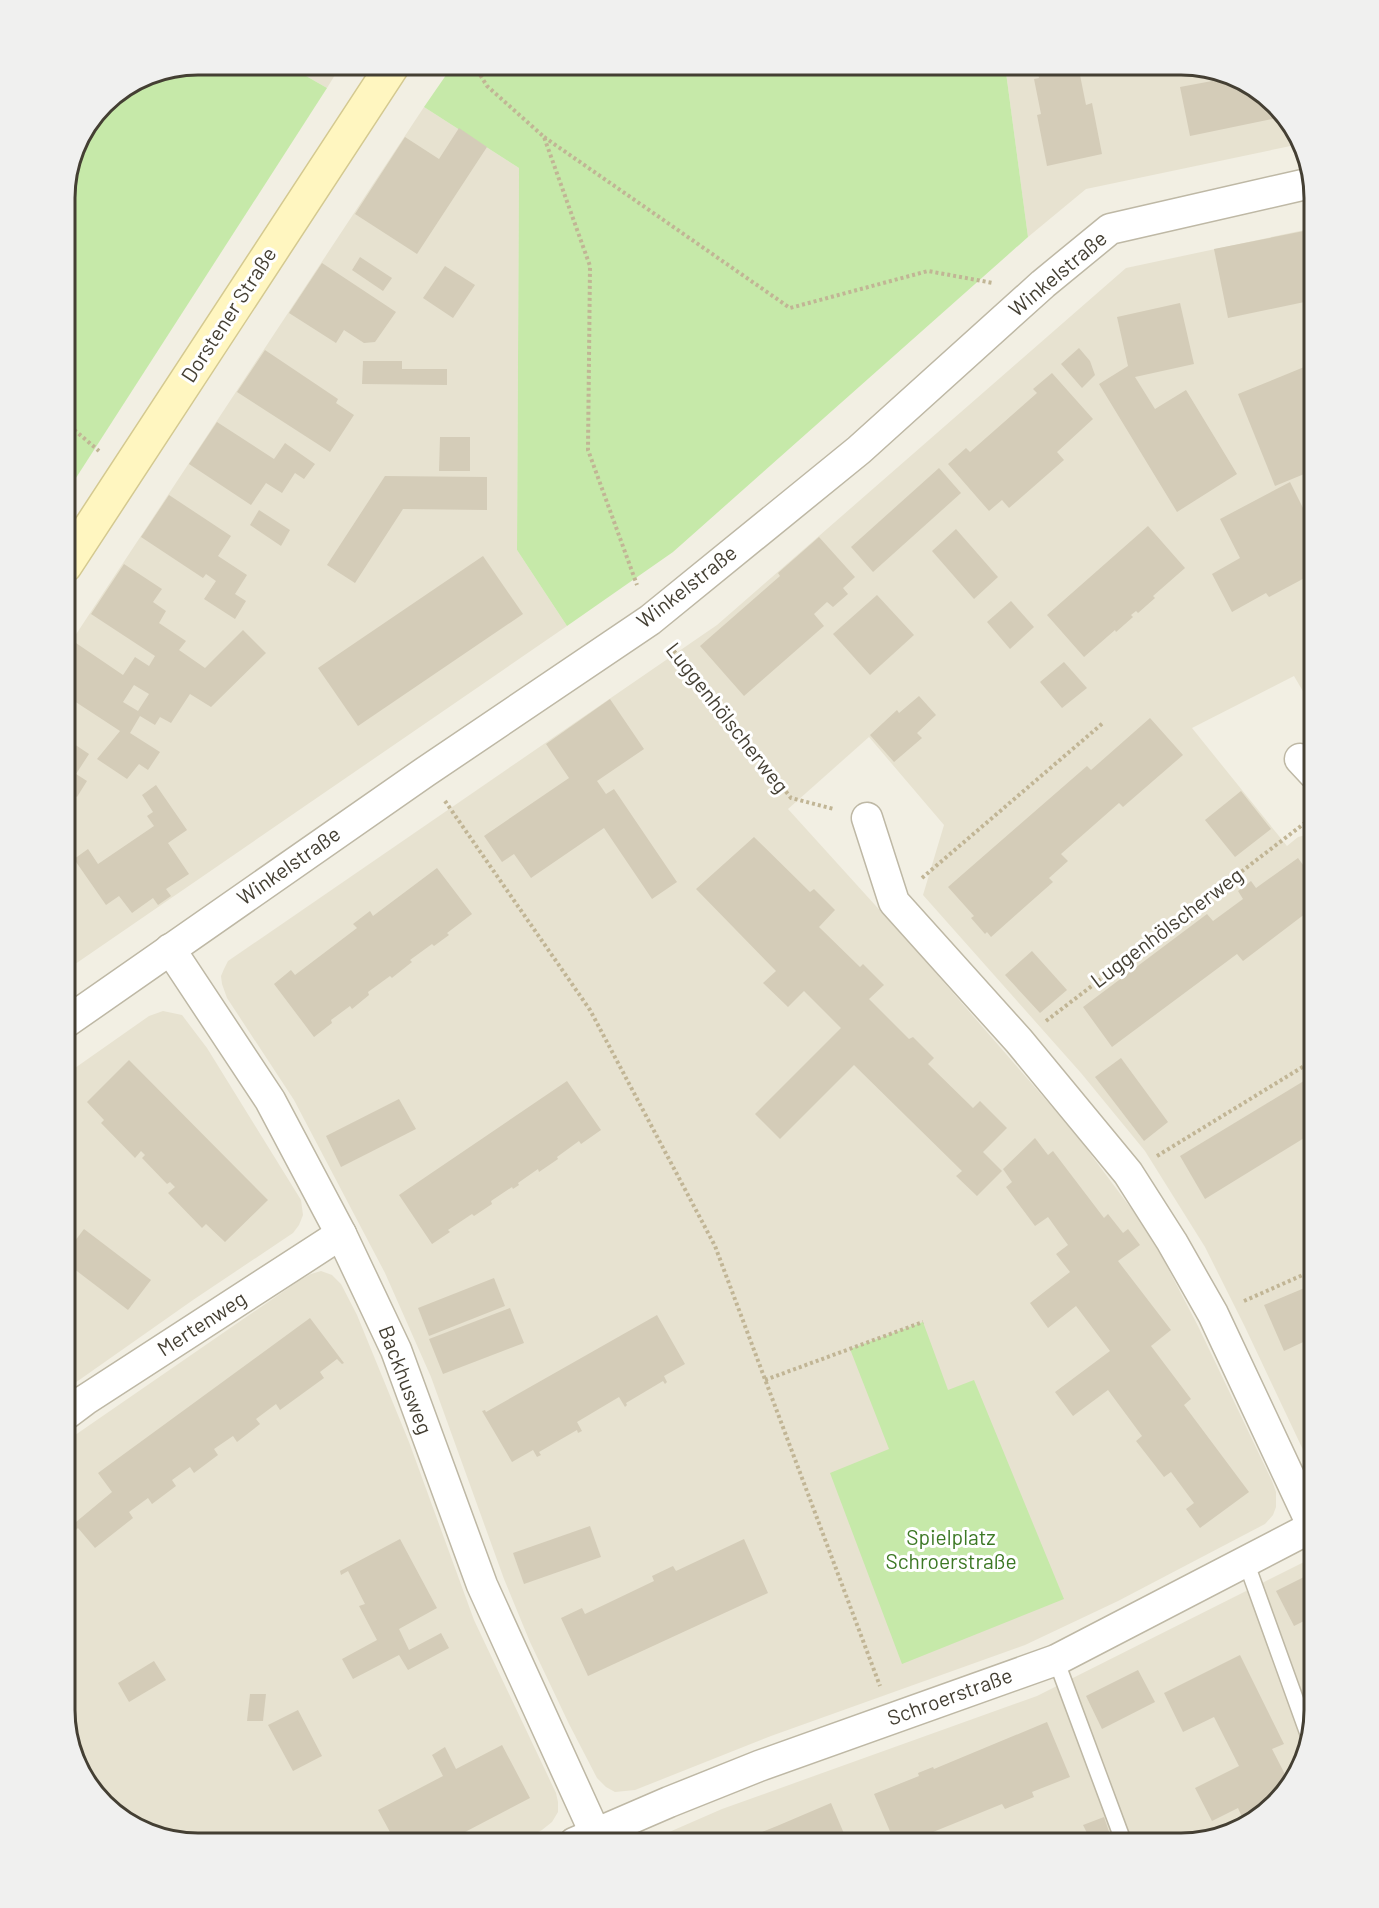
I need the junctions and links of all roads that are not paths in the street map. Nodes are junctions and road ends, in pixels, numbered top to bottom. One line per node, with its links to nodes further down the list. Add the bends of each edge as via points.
1 (386, 75): 3 (street, Dorstener Straße)
2 (1303, 185): 5 (street, Winkelstraße, via 1110,229 1036,290 859,450 650,620)
3 (75, 551)
4 (867, 818): 9 (street, via 894,902 1019,1041 1128,1173 1172,1242 1213,1314)
5 (171, 949): 6 (street, Winkelstraße); 7 (street, Backhusweg, via 270,1100)
6 (75, 1016)
7 (341, 1234): 8 (street, Mertenweg); 14 (street, Backhusweg, via 396,1350 482,1585)
8 (75, 1407)
9 (1304, 1506)
10 (1304, 1532): 11 (street, Schroerstraße)
11 (1246, 1562): 12 (street, Schroerstraße); 13 (lane)
12 (1056, 1660): 15 (street, Schroerstraße, via 759,1766); 16 (lane)
13 (1303, 1721)
14 (582, 1833)
15 (596, 1833)
16 (1120, 1833)

